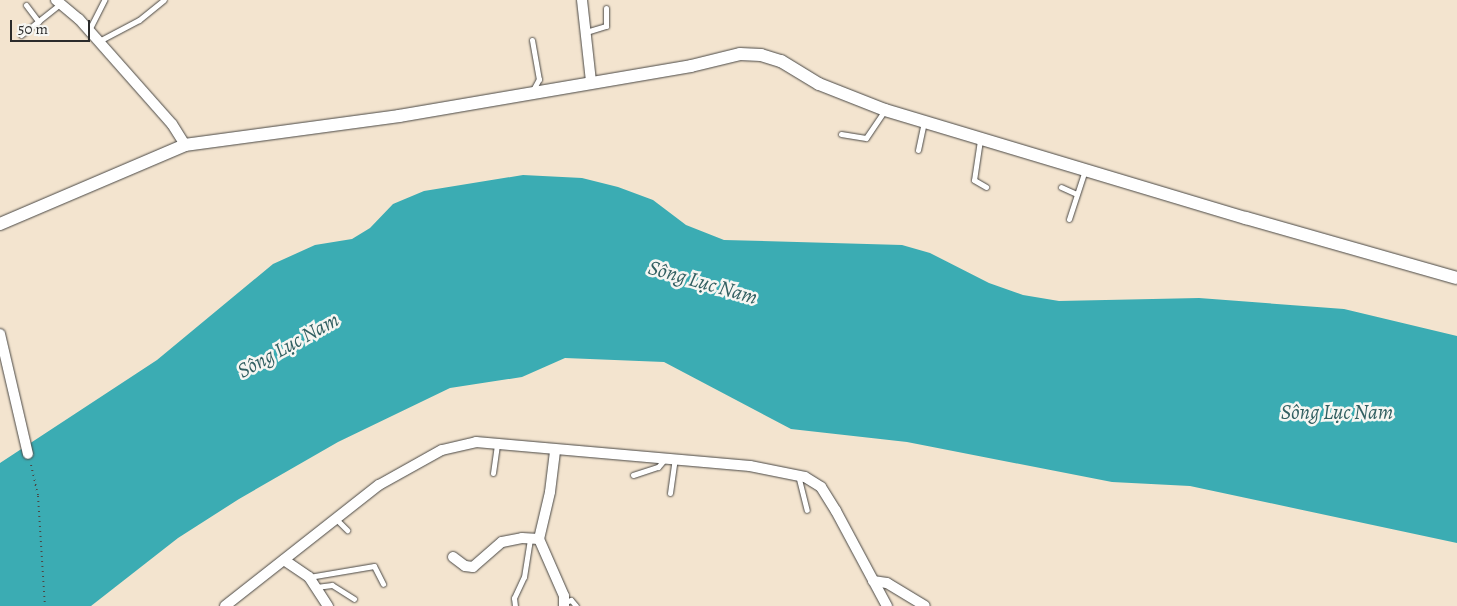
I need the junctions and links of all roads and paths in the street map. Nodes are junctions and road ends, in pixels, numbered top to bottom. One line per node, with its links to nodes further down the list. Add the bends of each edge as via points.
1 (104, 0): 8 (lane)
2 (164, 0): 12 (lane, via 140,20)
3 (582, 0): 9 (street)
4 (58, 2): 7 (lane); 8 (street)
5 (26, 5): 7 (lane)
6 (606, 8): 9 (lane, via 606,26)
7 (39, 22): 10 (lane)
8 (89, 30): 12 (street)
9 (586, 32): 13 (street)
10 (21, 35)
11 (532, 40): 14 (lane, via 539,79)
12 (98, 41): 19 (street, via 172,124)
13 (591, 82): 14 (street); 15 (street, via 740,54 761,55 781,61 819,84)
14 (531, 93): 19 (street, via 399,116)
15 (886, 110): 16 (street); 17 (lane, via 866,138)
16 (924, 122): 18 (street); 20 (lane)
17 (841, 134)
18 (980, 140): 21 (street); 23 (lane, via 974,180)
19 (184, 145): 26 (street)
20 (918, 150)
21 (1085, 170): 24 (lane); 27 (street)
22 (1061, 186): 24 (lane)
23 (986, 187)
24 (1077, 194): 25 (lane)
25 (1068, 219)
26 (0, 224)
27 (1457, 278)
28 (0, 334): 31 (street)
29 (497, 444): 30 (street); 33 (lane); 38 (street, via 466,443 419,461 379,485)
30 (555, 451): 32 (street); 40 (street)
31 (28, 454): 49 (path, via 38,496)
32 (670, 459): 34 (street); 35 (lane); 36 (lane)
33 (493, 473)
34 (798, 474): 37 (lane); 44 (street, via 821,487)
35 (634, 475)
36 (670, 493)
37 (807, 510)
38 (336, 518): 39 (lane); 42 (street)
39 (346, 530)
40 (534, 538): 41 (street, via 502,542 473,567 465,566); 48 (street); 52 (lane, via 524,577 514,598)
41 (453, 556)
42 (284, 560): 43 (street); 50 (street)
43 (309, 577): 45 (lane, via 374,566); 46 (street)
44 (873, 581): 54 (street); 55 (street, via 887,583)
45 (383, 584)
46 (316, 588): 47 (lane, via 332,585); 51 (street)
47 (354, 599)
48 (565, 604): 53 (lane, via 571,600)
49 (46, 606)
50 (225, 606)
51 (328, 606)
52 (515, 606)
53 (576, 606)
54 (887, 606)
55 (925, 606)

